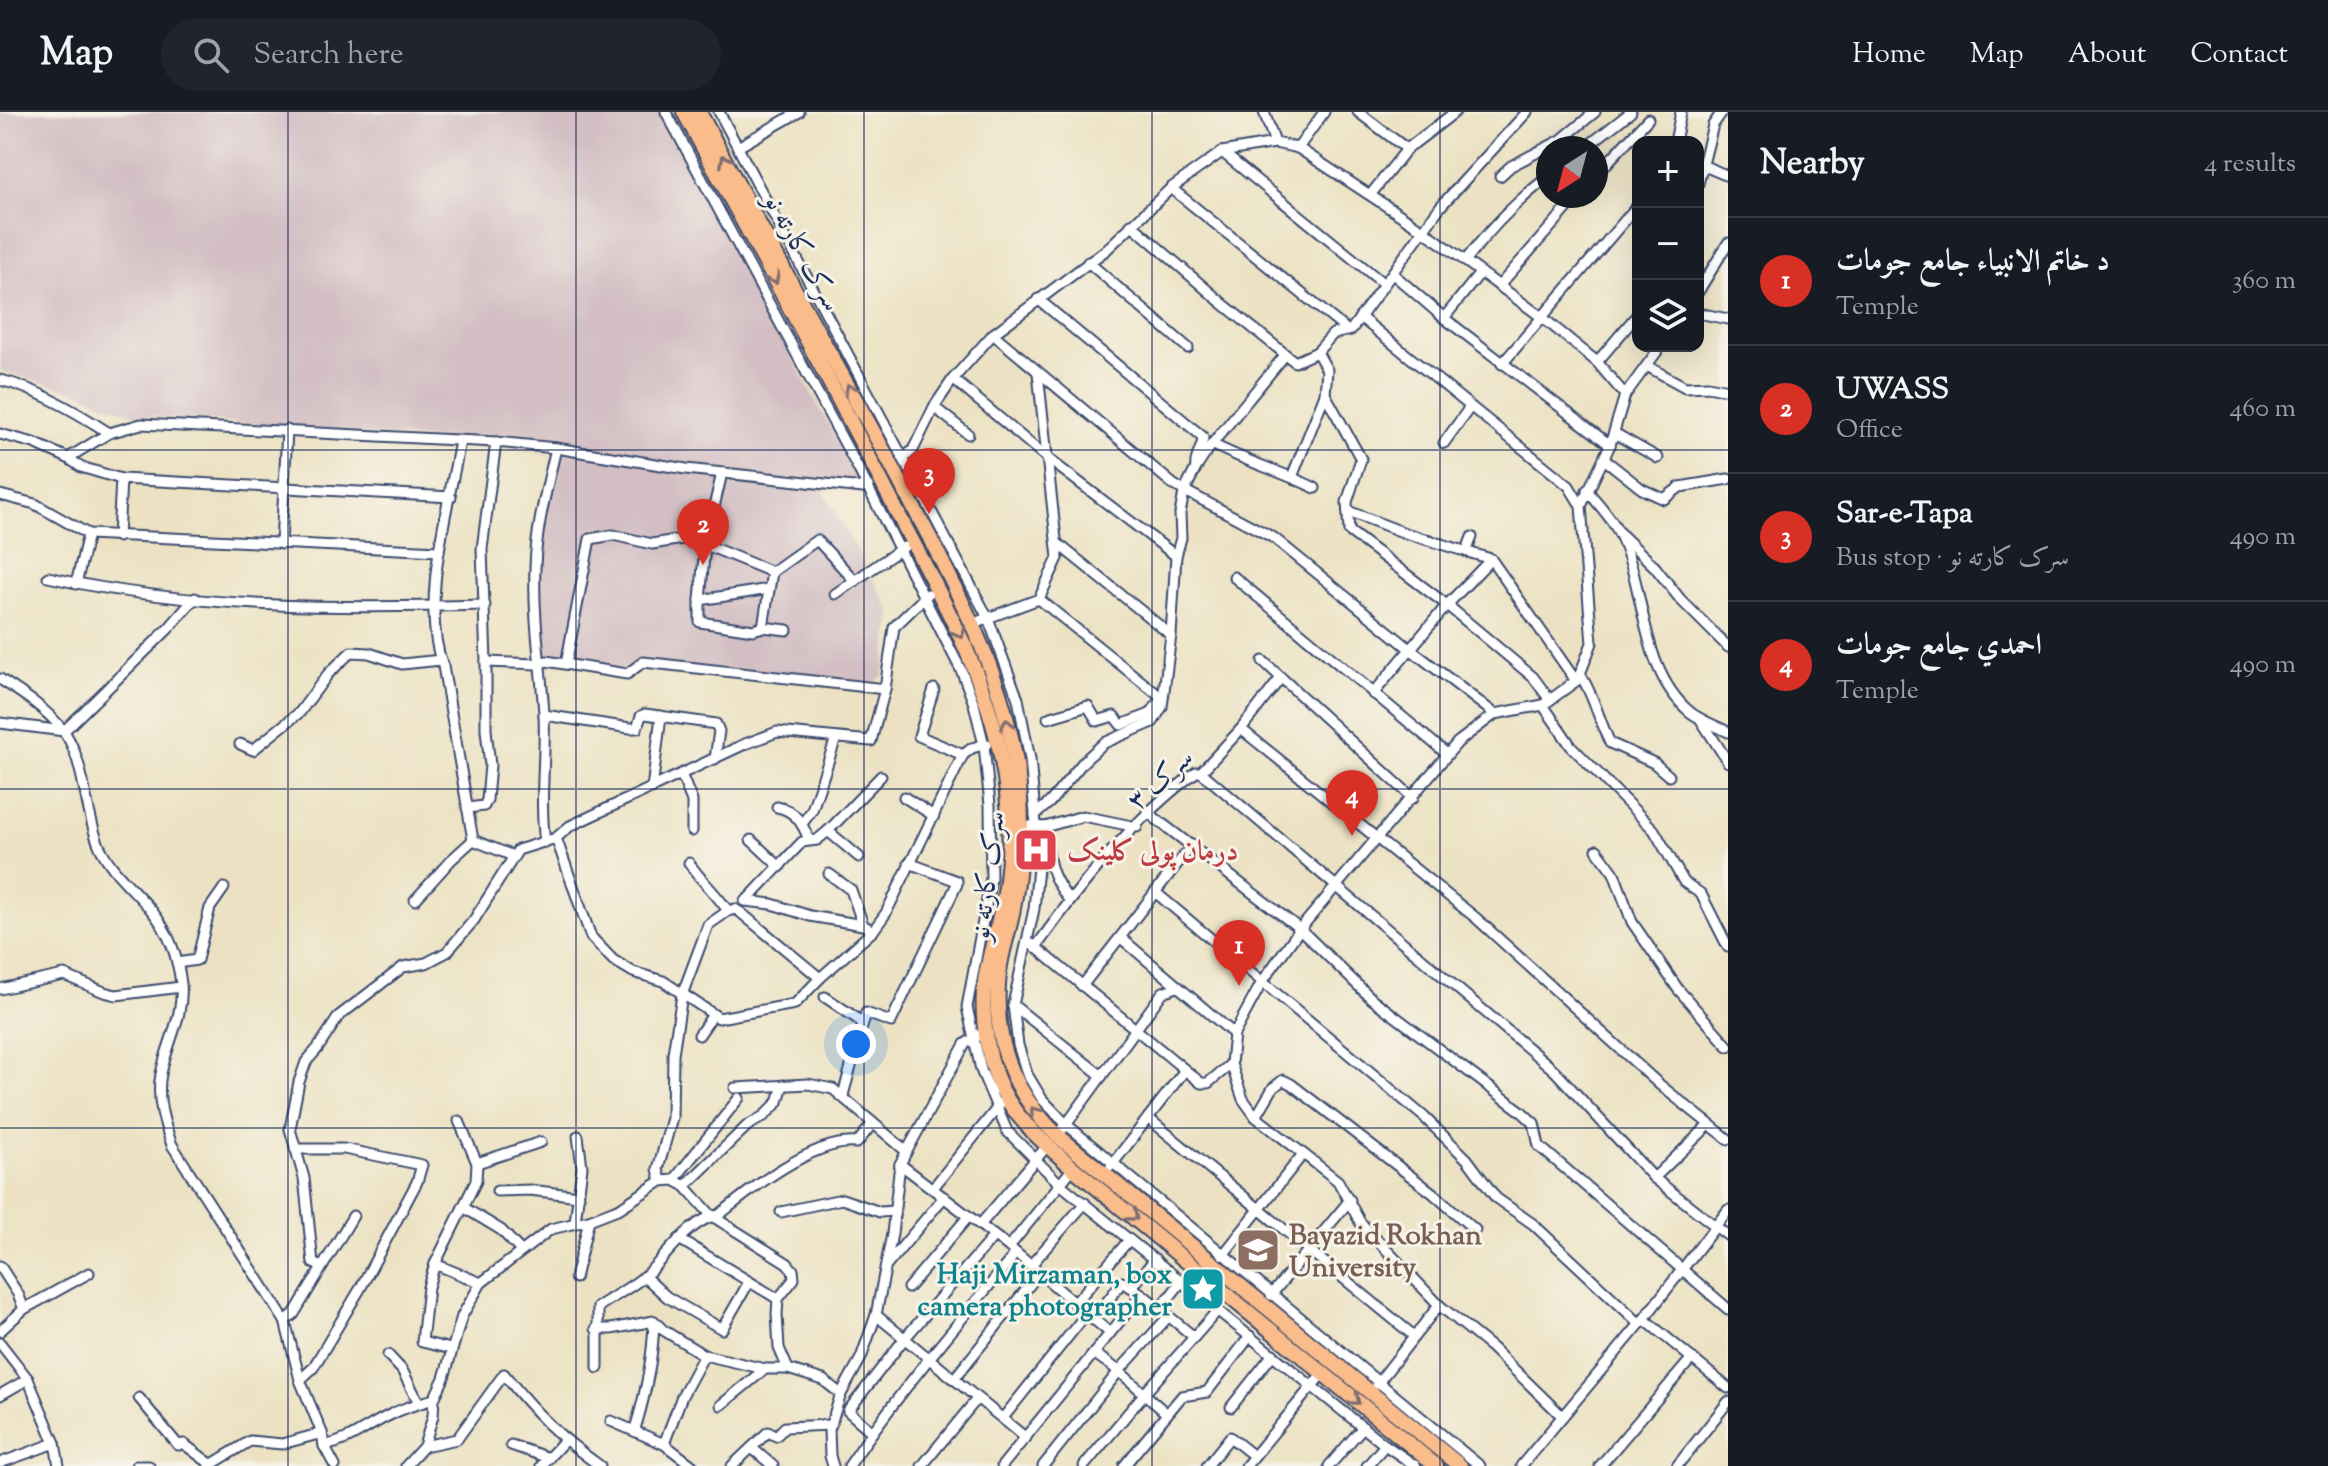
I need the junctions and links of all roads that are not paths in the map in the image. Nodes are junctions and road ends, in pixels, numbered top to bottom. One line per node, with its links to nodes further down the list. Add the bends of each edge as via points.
1 (666, 112): 90 (street)
2 (684, 112): 89 (highway, سرک کارته نو, one-way to 89)
3 (699, 112): 67 (highway, سرک کارته نو, one-way to 3)
4 (719, 112): 19 (street)
5 (799, 112): 19 (street)
6 (1324, 112): 20 (street)
7 (1358, 112): 21 (street)
8 (1455, 112): 21 (street)
9 (1527, 112): 34 (street)
10 (1595, 112): 26 (street, via 1561,140)
11 (1631, 112): 16 (street)
12 (1681, 112): 17 (street)
13 (1722, 112): 23 (street)
14 (1267, 114): 18 (street)
15 (1648, 119): 24 (street)
16 (1600, 136)
17 (1676, 136)
18 (1275, 143): 20 (street); 22 (street)
19 (738, 147): 67 (street)
20 (1298, 148): 30 (street)
21 (1407, 149): 30 (street)
22 (1222, 152): 29 (street); 41 (street)
23 (1704, 158)
24 (1608, 162)
25 (1704, 166): 27 (street)
26 (1500, 176)
27 (1728, 176)
28 (1536, 186): 36 (street, via 1496,222)
29 (1171, 188): 33 (street); 50 (street)
30 (1371, 194): 34 (street)
31 (1567, 208): 42 (street)
32 (1635, 208): 47 (street)
33 (1131, 224): 37 (street); 55 (street)
34 (1423, 230): 36 (street); 39 (street)
35 (1728, 243): 40 (street)
36 (1465, 261): 38 (street)
37 (1088, 262): 43 (street); 52 (street)
38 (1480, 273): 42 (street); 46 (street)
39 (1393, 274): 41 (street); 46 (street)
40 (1704, 282)
41 (1384, 284): 45 (street)
42 (1499, 286): 47 (street)
43 (1038, 299): 51 (street); 84 (street, via 1203,437)
44 (1704, 314): 48 (street)
45 (1360, 317): 50 (street); 66 (street)
46 (1444, 318): 57 (street)
47 (1543, 318): 56 (street); 57 (street)
48 (1728, 319)
49 (1632, 321): 56 (street)
50 (1348, 331): 53 (street, via 1333,334)
51 (993, 334): 59 (street); 60 (street)
52 (1188, 348)
53 (1317, 352): 55 (street, via 1295,362); 63 (street, via 1327,370)
54 (1657, 352): 58 (street)
55 (1285, 355): 76 (street)
56 (1597, 362): 64 (street)
57 (1502, 364): 77 (street)
58 (1647, 366): 62 (street, via 1685,387); 64 (street)
59 (1038, 373): 81 (street); 94 (street)
60 (953, 379): 65 (street); 81 (street)
61 (0, 380): 69 (street, via 71,410)
62 (1728, 390)
63 (1325, 394): 86 (street); 98 (street, via 1361,459)
64 (1625, 395): 70 (street)
65 (934, 407): 72 (street); 80 (street)
66 (1470, 407): 75 (street); 97 (street, via 1569,486)
67 (871, 411): 80 (street); 126 (highway, سرک کارته نو)
68 (287, 430): 69 (street, via 141,424); 73 (street); 92 (street)
69 (109, 433): 79 (street)
70 (1614, 433): 77 (street); 82 (street)
71 (0, 434): 79 (street)
72 (968, 434)
73 (460, 441): 74 (street); 96 (street)
74 (496, 442): 78 (street); 124 (street, via 482,549)
75 (1444, 443)
76 (1212, 444): 84 (street); 86 (street)
77 (1610, 445): 83 (street)
78 (556, 448): 85 (street); 135 (street, via 539,519)
79 (68, 458): 87 (street)
80 (904, 458): 126 (street)
81 (1047, 458): 104 (street); 110 (street)
82 (1658, 458)
83 (1604, 459): 88 (street, via 1664,499 1680,487); 93 (street)
84 (1196, 468): 94 (street)
85 (722, 473): 90 (street); 106 (street)
86 (1292, 477): 91 (street)
87 (121, 479): 92 (street); 101 (street)
88 (1728, 479)
89 (882, 480): 90 (street); 103 (highway, سرک کارته نو)
90 (866, 486): 107 (street)
91 (1315, 488)
92 (284, 489): 96 (street); 105 (street)
93 (1587, 490): 97 (street); 99 (street)
94 (1184, 492): 110 (street); 131 (street, via 1274,538)
95 (0, 495): 100 (street, via 35,504)
96 (451, 497): 109 (street)
97 (1581, 506): 137 (street, via 1592,643)
98 (1348, 511): 108 (street); 125 (street, via 1349,531)
99 (1620, 533): 130 (street); 149 (street, via 1663,682)
100 (88, 534): 101 (street); 116 (street)
101 (118, 537): 105 (street)
102 (1472, 537): 108 (street)
103 (914, 542): 107 (street); 118 (highway, سرک کارته نو)
104 (1057, 543): 121 (street, via 1058,558); 129 (street)
105 (281, 544): 109 (street)
106 (705, 545): 112 (street); 122 (street); 136 (street, via 689,538 652,544 613,535 590,539)
107 (899, 550): 115 (street); 118 (street)
108 (1467, 550): 111 (street)
109 (439, 551): 123 (street)
110 (1176, 556): 129 (street)
111 (1491, 559): 125 (street); 137 (street)
112 (772, 572): 115 (street, via 817,540); 117 (street)
113 (48, 577): 116 (street)
114 (1234, 577): 142 (street)
115 (855, 581): 119 (street)
116 (76, 584): 120 (street)
117 (769, 589): 122 (street); 127 (street)
118 (931, 592): 140 (street, via 894,627); 143 (highway, سرک کارته نو, one-way to 143); 156 (street)
119 (835, 594)
120 (195, 598): 123 (street, via 276,605); 153 (street)
121 (1039, 599): 126 (street); 144 (street)
122 (700, 600): 127 (street, via 700,622)
123 (435, 605): 124 (street); 132 (street)
124 (485, 605): 134 (street)
125 (1447, 605): 131 (street); 145 (street, via 1533,677)
126 (981, 620): 143 (highway, سرک کارته نو); 175 (street, via 1018,699)
127 (763, 627): 128 (street)
128 (787, 630)
129 (1171, 635): 144 (street)
130 (1727, 646)
131 (1410, 649): 142 (street); 146 (street)
132 (441, 660): 157 (street, via 402,664 351,652 300,712 253,750); 171 (street)
133 (1263, 661): 139 (street)
134 (486, 662): 135 (street); 171 (street, via 487,800 484,806)
135 (538, 664): 136 (street); 147 (street)
136 (566, 664): 140 (street, via 627,674 643,662)
137 (1578, 678): 145 (street); 166 (street, via 1591,691 1610,743 1654,763)
138 (0, 679): 153 (street, via 34,700)
139 (1280, 679): 152 (street, سرک ۳); 169 (street)
140 (885, 689): 155 (street, via 871,741)
141 (934, 689): 159 (street, via 919,736)
142 (1373, 694): 158 (street)
143 (993, 695): 156 (highway, سرک کارته نو); 162 (highway, سرک کارته نو, one-way to 143)
144 (1162, 698): 150 (street, via 1150,714 1121,725 1113,716 1097,721 1088,706); 175 (street, via 1153,722 1104,743)
145 (1546, 702): 146 (street); 205 (street, via 1571,746 1654,830 1684,882 1701,894)
146 (1495, 714): 158 (street)
147 (544, 715): 148 (street, via 635,728 642,715); 184 (street)
148 (661, 716): 160 (street, via 718,725); 167 (street)
149 (1699, 717): 154 (street); 161 (street)
150 (1048, 718)
151 (0, 723): 153 (street)
152 (1241, 729): 163 (street, سرک ۳); 180 (street)
153 (64, 731): 206 (street, via 79,765 99,846 164,927)
154 (1728, 732)
155 (836, 738): 160 (street, via 777,732); 174 (street, via 812,810)
156 (991, 743): 159 (street); 162 (highway, سرک کارته نو); 219 (street, via 991,878 967,1007)
157 (240, 744)
158 (1447, 754): 169 (street)
159 (963, 755): 173 (street)
160 (715, 759): 164 (street)
161 (1728, 762)
162 (1010, 763): 175 (highway, سرک کارته نو); 219 (highway, سرک کارته نو, via 1006,884)
163 (1201, 772): 172 (street, سرک ۳); 193 (street)
164 (681, 774): 167 (street); 177 (street, via 692,801)
165 (881, 776): 178 (street)
166 (1669, 776)
167 (652, 789): 179 (street, via 570,826)
168 (904, 797): 173 (street)
169 (1413, 798): 180 (street)
170 (777, 807): 174 (street)
171 (467, 808): 181 (street)
172 (1147, 812): 176 (street, سرک ۳); 185 (street)
173 (934, 816): 190 (street)
174 (802, 824): 183 (street)
175 (1035, 824): 176 (street, via 1083,816); 198 (street, via 1054,880); 204 (street, via 1039,884); 238 (highway, سرک کارته نو, one-way to 175, via 1019,1090 1000,1038 997,1010 999,971)
176 (1137, 827): 198 (street, سرک ۳)
177 (692, 831)
178 (828, 831): 183 (street); 188 (street)
179 (556, 838): 184 (street); 213 (street, via 591,937 613,960)
180 (1379, 839): 193 (street); 236 (street)
181 (473, 840): 187 (street); 196 (street)
182 (751, 840): 191 (street)
183 (809, 840): 191 (street)
184 (545, 842): 187 (street)
185 (1192, 845): 195 (street); 201 (street)
186 (1597, 850): 222 (street, via 1614,873 1632,922 1678,989)
187 (513, 856): 241 (street, via 474,920 447,952 396,971 331,1026 299,1082 290,1129)
188 (859, 857)
189 (689, 863): 199 (street)
190 (909, 863): 202 (street); 217 (street, via 957,884 891,1022 868,1012)
191 (780, 867): 197 (street)
192 (829, 874): 200 (street, via 851,890)
193 (1337, 886): 201 (street); 249 (street, via 1554,1070)
194 (224, 888): 206 (street, via 210,908 197,960)
195 (1155, 892): 203 (street); 208 (street)
196 (415, 900)
197 (747, 900): 199 (street); 200 (street)
198 (1069, 900): 204 (street, سرک ۳)
199 (731, 910): 207 (street, via 769,933); 213 (street, via 708,925)
200 (863, 925): 202 (street)
201 (1300, 929): 208 (street); 287 (street, via 1372,999 1521,1111 1534,1123 1539,1146)
202 (873, 931): 207 (street)
203 (1121, 938): 209 (street); 211 (street)
204 (1032, 944): 209 (street); 215 (street)
205 (1728, 947)
206 (177, 963): 210 (street)
207 (820, 978): 216 (street, via 792,1006)
208 (1262, 982): 220 (street); 311 (street, via 1423,1116 1467,1159 1496,1198)
209 (1082, 986): 218 (street)
210 (181, 987): 212 (street, via 116,995 64,975); 309 (street, via 175,1032 161,1075 161,1115 172,1145)
211 (1177, 987): 218 (street, via 1163,992); 220 (street)
212 (0, 989)
213 (682, 995): 216 (street); 251 (street, via 673,1054 672,1118 658,1169)
214 (825, 997): 217 (street)
215 (1013, 1005): 225 (street); 238 (street, via 1027,1074)
216 (712, 1016): 221 (street)
217 (862, 1022): 228 (street)
218 (1135, 1030): 224 (street); 225 (street)
219 (979, 1034): 229 (highway, سرک کارته نو); 231 (street); 242 (street, via 965,1044)
220 (1234, 1034): 223 (street)
221 (699, 1035)
222 (1728, 1046)
223 (1231, 1064): 224 (street, via 1205,1084); 232 (street, via 1243,1099)
224 (1185, 1070): 233 (street)
225 (1102, 1076): 238 (street)
226 (783, 1085): 227 (street); 228 (street, via 808,1084); 253 (street, via 778,1102)
227 (735, 1088)
228 (843, 1095): 235 (street)
229 (1006, 1097): 231 (street); 238 (highway, سرک کارته نو, via 1026,1126)
230 (739, 1098): 250 (street)
231 (996, 1109): 244 (street, via 1007,1131); 254 (street)
232 (1256, 1117): 243 (street); 272 (street, via 1273,1088 1283,1080 1291,1084)
233 (1148, 1118): 248 (street); 261 (street)
234 (459, 1121): 245 (street)
235 (873, 1123): 242 (street); 266 (street, via 857,1143 845,1142 779,1170)
236 (1709, 1125): 239 (street); 249 (street)
237 (578, 1136): 256 (street)
238 (1057, 1136): 244 (street); 247 (highway, سرک کارته نو); 248 (highway, سرک کارته نو)
239 (1728, 1139)
240 (541, 1142): 245 (street)
241 (295, 1149): 286 (street, via 304,1178 313,1263); 334 (street, via 344,1149 422,1165 360,1289 313,1368)
242 (906, 1151): 246 (street)
243 (1303, 1154): 258 (street, via 1338,1181); 261 (street)
244 (1034, 1161): 252 (street); 270 (street)
245 (477, 1163): 260 (street, via 476,1181)
246 (900, 1164): 254 (street); 263 (street)
247 (1073, 1168): 248 (highway, سرک کارته نو); 252 (street)
248 (1104, 1174): 280 (street); 331 (highway, سرک کارته نو, one-way to 331); 394 (highway, سرک کارته نو)
249 (1654, 1178): 271 (street)
250 (674, 1180): 251 (street); 253 (street)
251 (661, 1181): 268 (street, via 620,1208)
252 (1060, 1184): 259 (street); 278 (street)
253 (685, 1186): 266 (street)
254 (933, 1188): 257 (street)
255 (497, 1191): 256 (street)
256 (579, 1196): 269 (street)
257 (944, 1197): 267 (street); 283 (street)
258 (1350, 1200): 277 (street); 301 (street, via 1360,1222)
259 (1085, 1203): 276 (street); 285 (street)
260 (463, 1207): 279 (street, via 501,1230); 282 (street)
261 (1260, 1209): 277 (street); 280 (street)
262 (1728, 1210): 271 (street)
263 (894, 1211): 264 (street, via 880,1212 842,1199); 283 (street)
264 (781, 1212)
265 (353, 1216): 286 (street)
266 (712, 1216): 275 (street); 299 (street, via 793,1270 794,1279)
267 (968, 1217): 270 (street); 296 (street)
268 (589, 1220): 269 (street); 291 (street)
269 (575, 1222): 279 (street, via 551,1229)
270 (980, 1225): 273 (street)
271 (1716, 1226): 274 (street); 287 (street)
272 (1475, 1230)
273 (994, 1236): 278 (street); 318 (street)
274 (1728, 1236)
275 (679, 1239): 290 (street); 293 (street)
276 (1129, 1240): 281 (street); 300 (street)
277 (1310, 1249): 298 (street); 316 (street)
278 (1012, 1250): 285 (street); 325 (street)
279 (521, 1251): 294 (street)
280 (1223, 1255): 298 (street)
281 (1155, 1259): 292 (street); 295 (street)
282 (435, 1264): 294 (street); 320 (street, via 422,1342)
283 (887, 1265): 306 (street)
284 (0, 1266): 302 (street)
285 (1030, 1266): 288 (street)
286 (322, 1267): 309 (street)
287 (1680, 1270): 304 (street); 311 (street)
288 (1040, 1272): 300 (street); 333 (street)
289 (89, 1273): 302 (street)
290 (644, 1276): 293 (street, via 667,1297 722,1329); 312 (street, via 598,1307)
291 (575, 1278)
292 (1182, 1281): 303 (street); 305 (street)
293 (749, 1282): 299 (street)
294 (481, 1283): 320 (street)
295 (1132, 1287): 297 (street); 308 (street, via 1122,1282)
296 (908, 1288)
297 (1142, 1294): 303 (street); 314 (street)
298 (1271, 1295): 335 (street)
299 (778, 1299): 329 (street, via 779,1348)
300 (1076, 1302): 308 (street)
301 (1439, 1305): 316 (street); 349 (street)
302 (24, 1309): 313 (street)
303 (1160, 1309): 307 (street)
304 (1728, 1309)
305 (1218, 1310): 315 (street); 317 (street)
306 (876, 1315): 318 (street); 338 (street)
307 (1169, 1316): 317 (street); 330 (street)
308 (1090, 1317): 314 (street); 350 (street)
309 (285, 1321): 334 (street)
310 (654, 1321): 312 (street); 324 (street); 354 (street, via 647,1390)
311 (1642, 1321): 326 (street); 349 (street)
312 (596, 1329): 327 (street)
313 (0, 1331)
314 (1110, 1333): 321 (street)
315 (1250, 1336): 322 (street); 348 (street, via 1207,1392 1182,1396)
316 (1414, 1336): 335 (street)
317 (1194, 1337): 339 (street)
318 (905, 1338): 325 (street); 355 (street, via 848,1411)
319 (0, 1343): 332 (street)
320 (451, 1349): 342 (street)
321 (1095, 1354): 330 (street); 357 (street)
322 (1273, 1354): 336 (street); 347 (street)
323 (388, 1355): 345 (street)
324 (704, 1355): 328 (street); 360 (street)
325 (929, 1358): 333 (street); 355 (street)
326 (1692, 1358): 337 (street); 396 (street)
327 (598, 1368)
328 (765, 1369): 329 (street); 346 (street)
329 (788, 1369): 338 (street, via 823,1380)
330 (1119, 1371): 339 (street); 386 (street)
331 (1322, 1374): 336 (street); 393 (highway, سرک کارته نو, one-way to 393)
332 (28, 1379): 340 (street); 359 (street)
333 (954, 1379): 343 (street)
334 (300, 1380): 356 (street)
335 (1377, 1384): 395 (street)
336 (1312, 1387): 353 (street); 366 (street)
337 (1728, 1388)
338 (841, 1394): 352 (street)
339 (1144, 1394): 348 (street); 387 (street)
340 (0, 1395)
341 (139, 1398): 370 (street, via 178,1445 184,1444)
342 (434, 1399): 345 (street); 364 (street)
343 (976, 1400): 350 (street); 384 (street)
344 (1728, 1402): 397 (street)
345 (419, 1403): 363 (street, via 361,1434)
346 (721, 1405)
347 (1231, 1407)
348 (1167, 1414): 388 (street)
349 (1562, 1416): 369 (street)
350 (1003, 1418): 357 (street)
351 (611, 1421): 354 (street)
352 (831, 1425): 365 (street, via 785,1427 776,1436 768,1432); 382 (street)
353 (1363, 1427): 362 (street); 391 (street)
354 (635, 1429): 360 (street)
355 (872, 1432): 383 (street)
356 (322, 1433): 363 (street); 370 (street, via 282,1444 250,1441)
357 (1026, 1438): 385 (street)
358 (565, 1440): 364 (street, via 504,1374 457,1439); 367 (street); 378 (street)
359 (55, 1443): 368 (street); 372 (street)
360 (664, 1444): 379 (street)
361 (511, 1445): 367 (street)
362 (1385, 1445): 371 (street); 392 (street)
363 (324, 1446): 375 (street)
364 (424, 1446): 376 (street)
365 (752, 1448): 380 (street); 381 (street)
366 (1254, 1456): 389 (street, via 1230,1437); 390 (street)
367 (549, 1458): 377 (street)
368 (0, 1463)
369 (1527, 1464)
370 (210, 1465)
371 (1411, 1465)
372 (59, 1466)
373 (136, 1466): 374 (street)
374 (149, 1466)
375 (335, 1466)
376 (406, 1466)
377 (541, 1466)
378 (600, 1466)
379 (693, 1466)
380 (732, 1466)
381 (773, 1466)
382 (833, 1466)
383 (849, 1466)
384 (922, 1466)
385 (1002, 1466)
386 (1043, 1466)
387 (1084, 1466)
388 (1124, 1466)
389 (1207, 1466)
390 (1246, 1466)
391 (1329, 1466)
392 (1367, 1466)
393 (1436, 1466)
394 (1460, 1466)
395 (1480, 1466)
396 (1600, 1466)
397 (1677, 1466)

